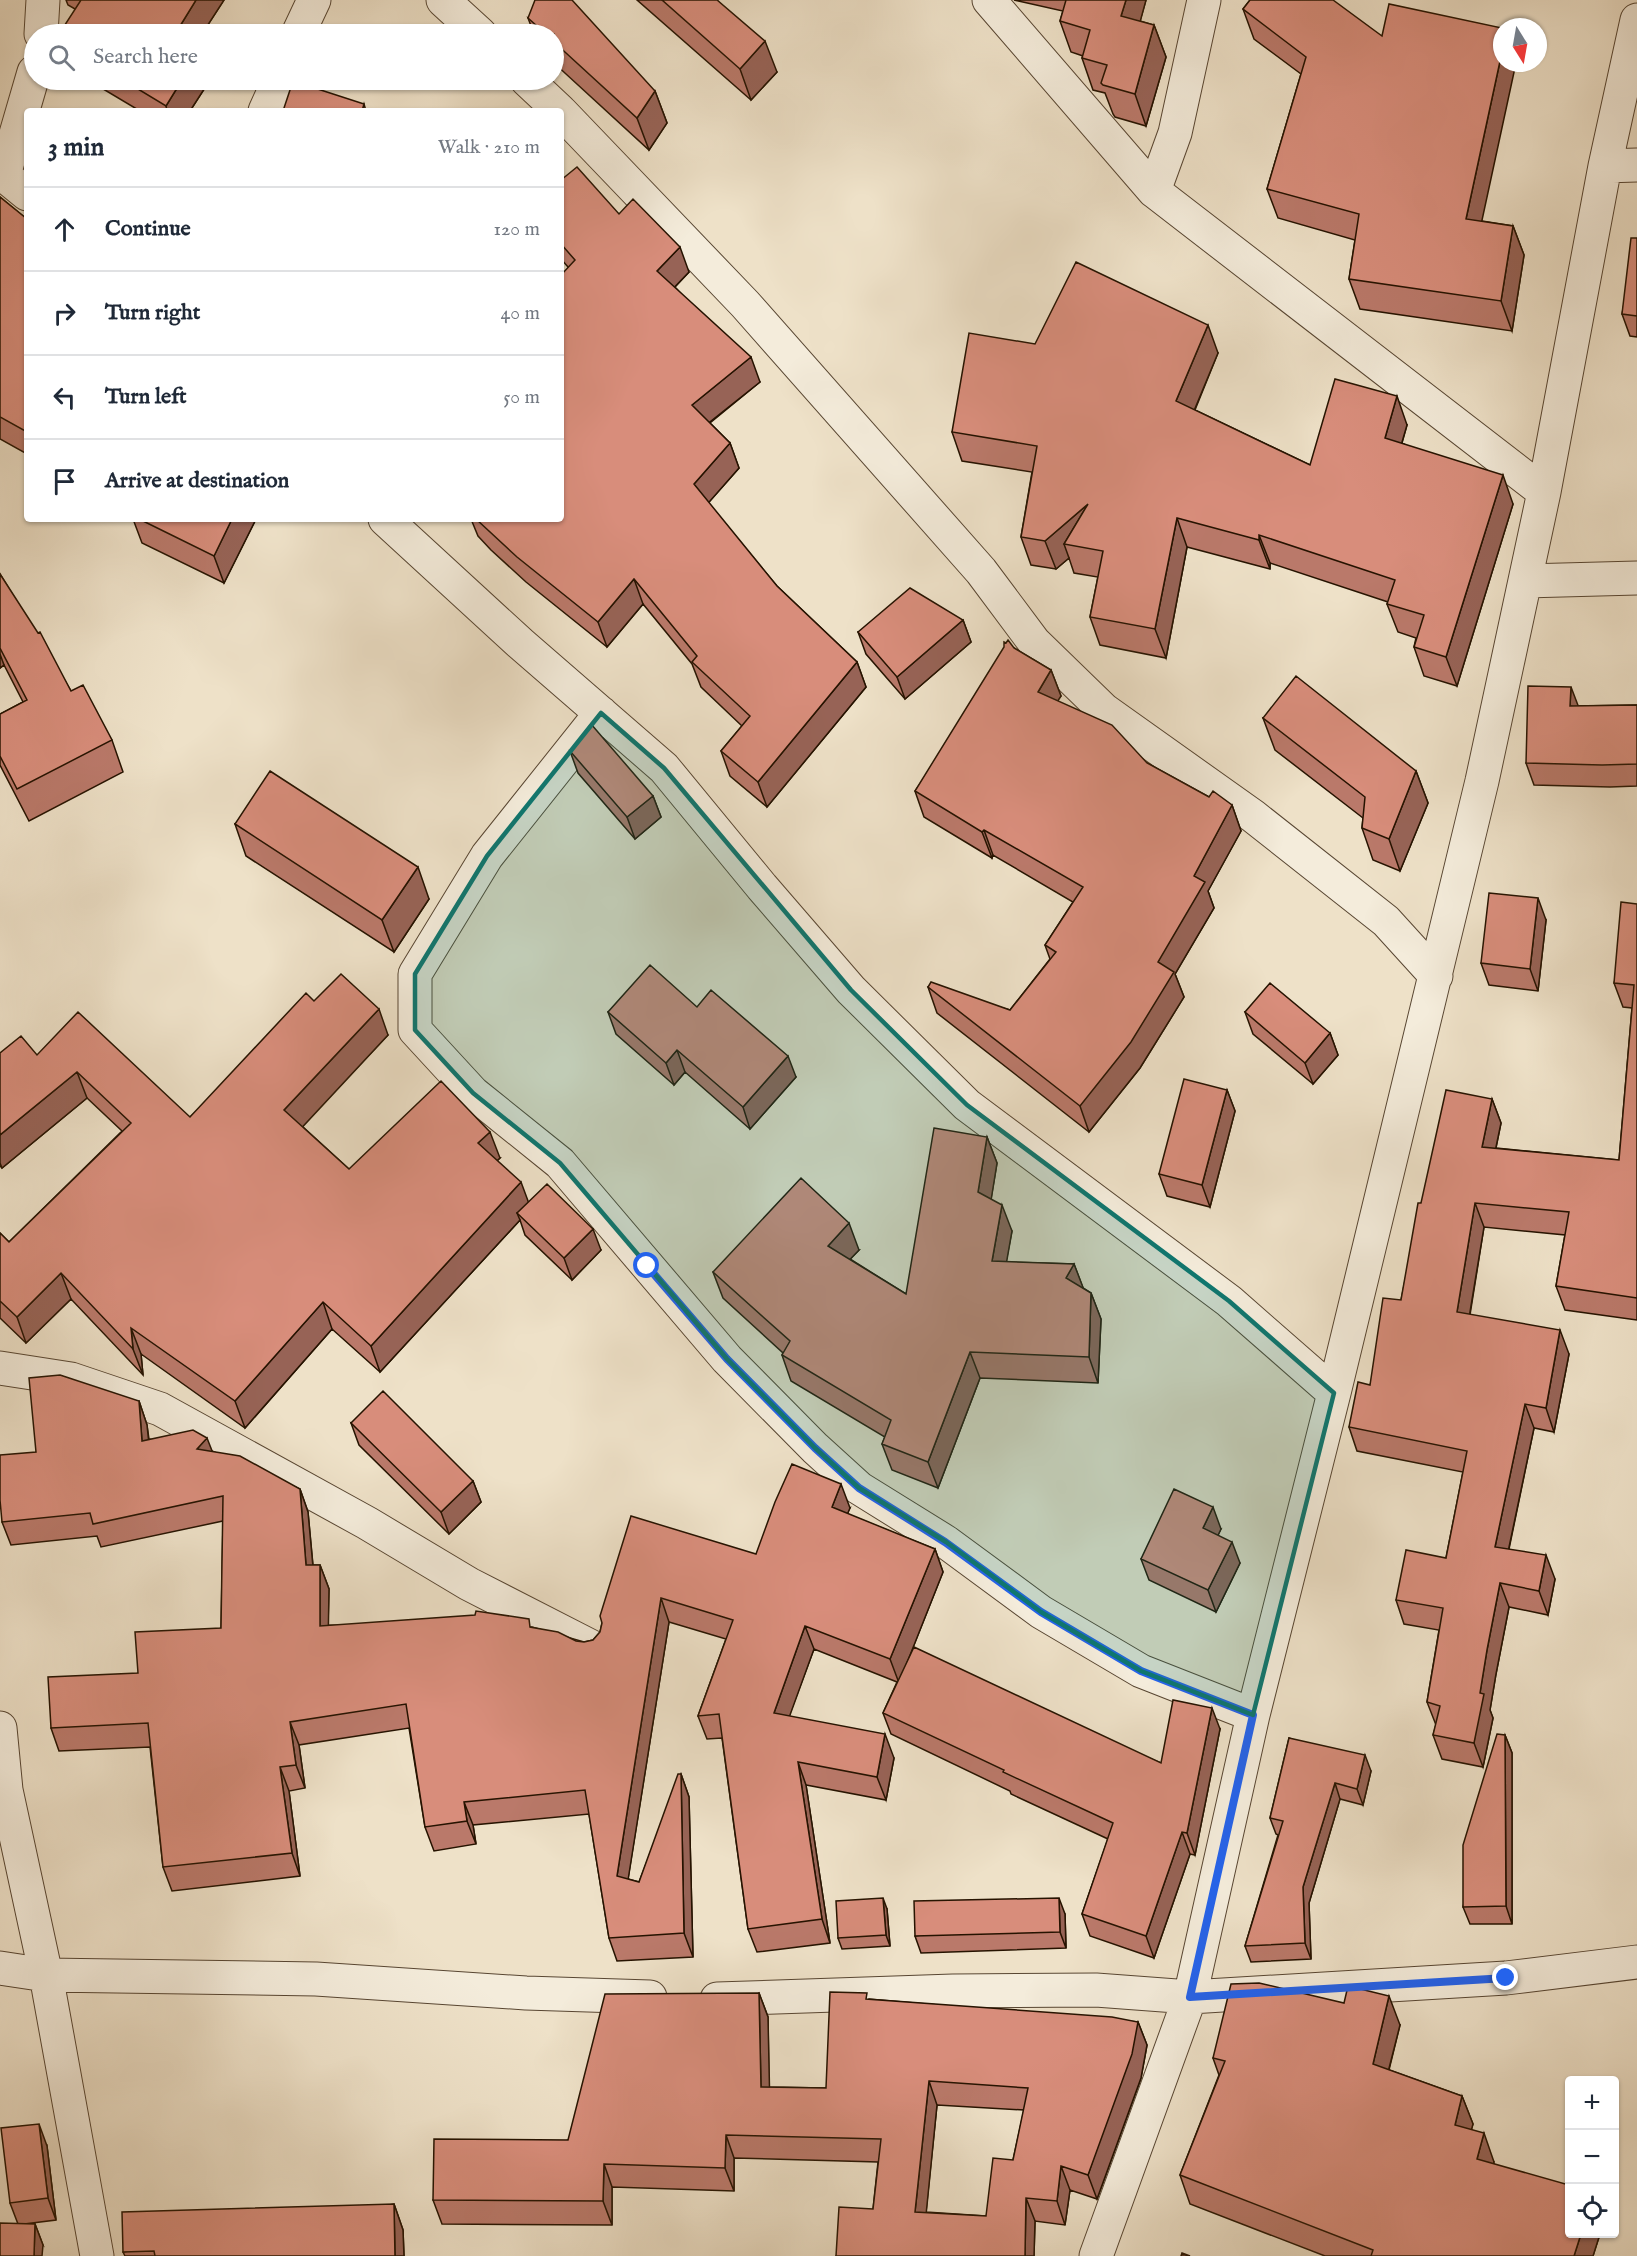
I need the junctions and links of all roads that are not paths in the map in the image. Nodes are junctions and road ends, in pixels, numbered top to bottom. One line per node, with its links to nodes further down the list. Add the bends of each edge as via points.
1 (43, 0): 7 (street)
2 (314, 0): 8 (street)
3 (444, 0): 9 (street)
4 (989, 0): 20 (street)
5 (1204, 0): 20 (street, via 1174,133)
6 (1637, 20): 18 (street)
7 (41, 24)
8 (303, 24)
9 (469, 24)
10 (30, 90): 13 (street)
11 (274, 90): 14 (street)
12 (538, 90): 15 (street)
13 (26, 108)
14 (266, 108)
15 (558, 108)
16 (564, 114): 26 (street, via 745,304 981,571 1034,642 1104,710 1252,816 1386,921)
17 (24, 117): 19 (street)
18 (1621, 166): 21 (street)
19 (10, 180)
20 (1154, 191): 21 (street)
21 (1544, 492): 24 (street)
22 (388, 522): 25 (street)
23 (1637, 578): 24 (street)
24 (1525, 581): 26 (street)
25 (601, 713): 28 (street, via 664,768 851,990 967,1105 1229,1301); 30 (street, via 487,856 415,974 415,1030 473,1093 560,1163 727,1359 859,1488 945,1542 1041,1612 1141,1671)
26 (1436, 976): 28 (street)
27 (0, 1368): 29 (street, via 71,1379 160,1409 470,1584)
28 (1334, 1393): 30 (street)
29 (592, 1647)
30 (1253, 1715): 35 (street)
31 (0, 1728): 34 (street, via 6,1790)
32 (1637, 1962): 35 (street, via 1506,1978)
33 (0, 1968): 34 (street)
34 (46, 1975): 35 (street, via 316,1979 526,1994 686,1998 1096,1990); 36 (street)
35 (1190, 1997): 37 (street)
36 (97, 2256)
37 (1096, 2256)

